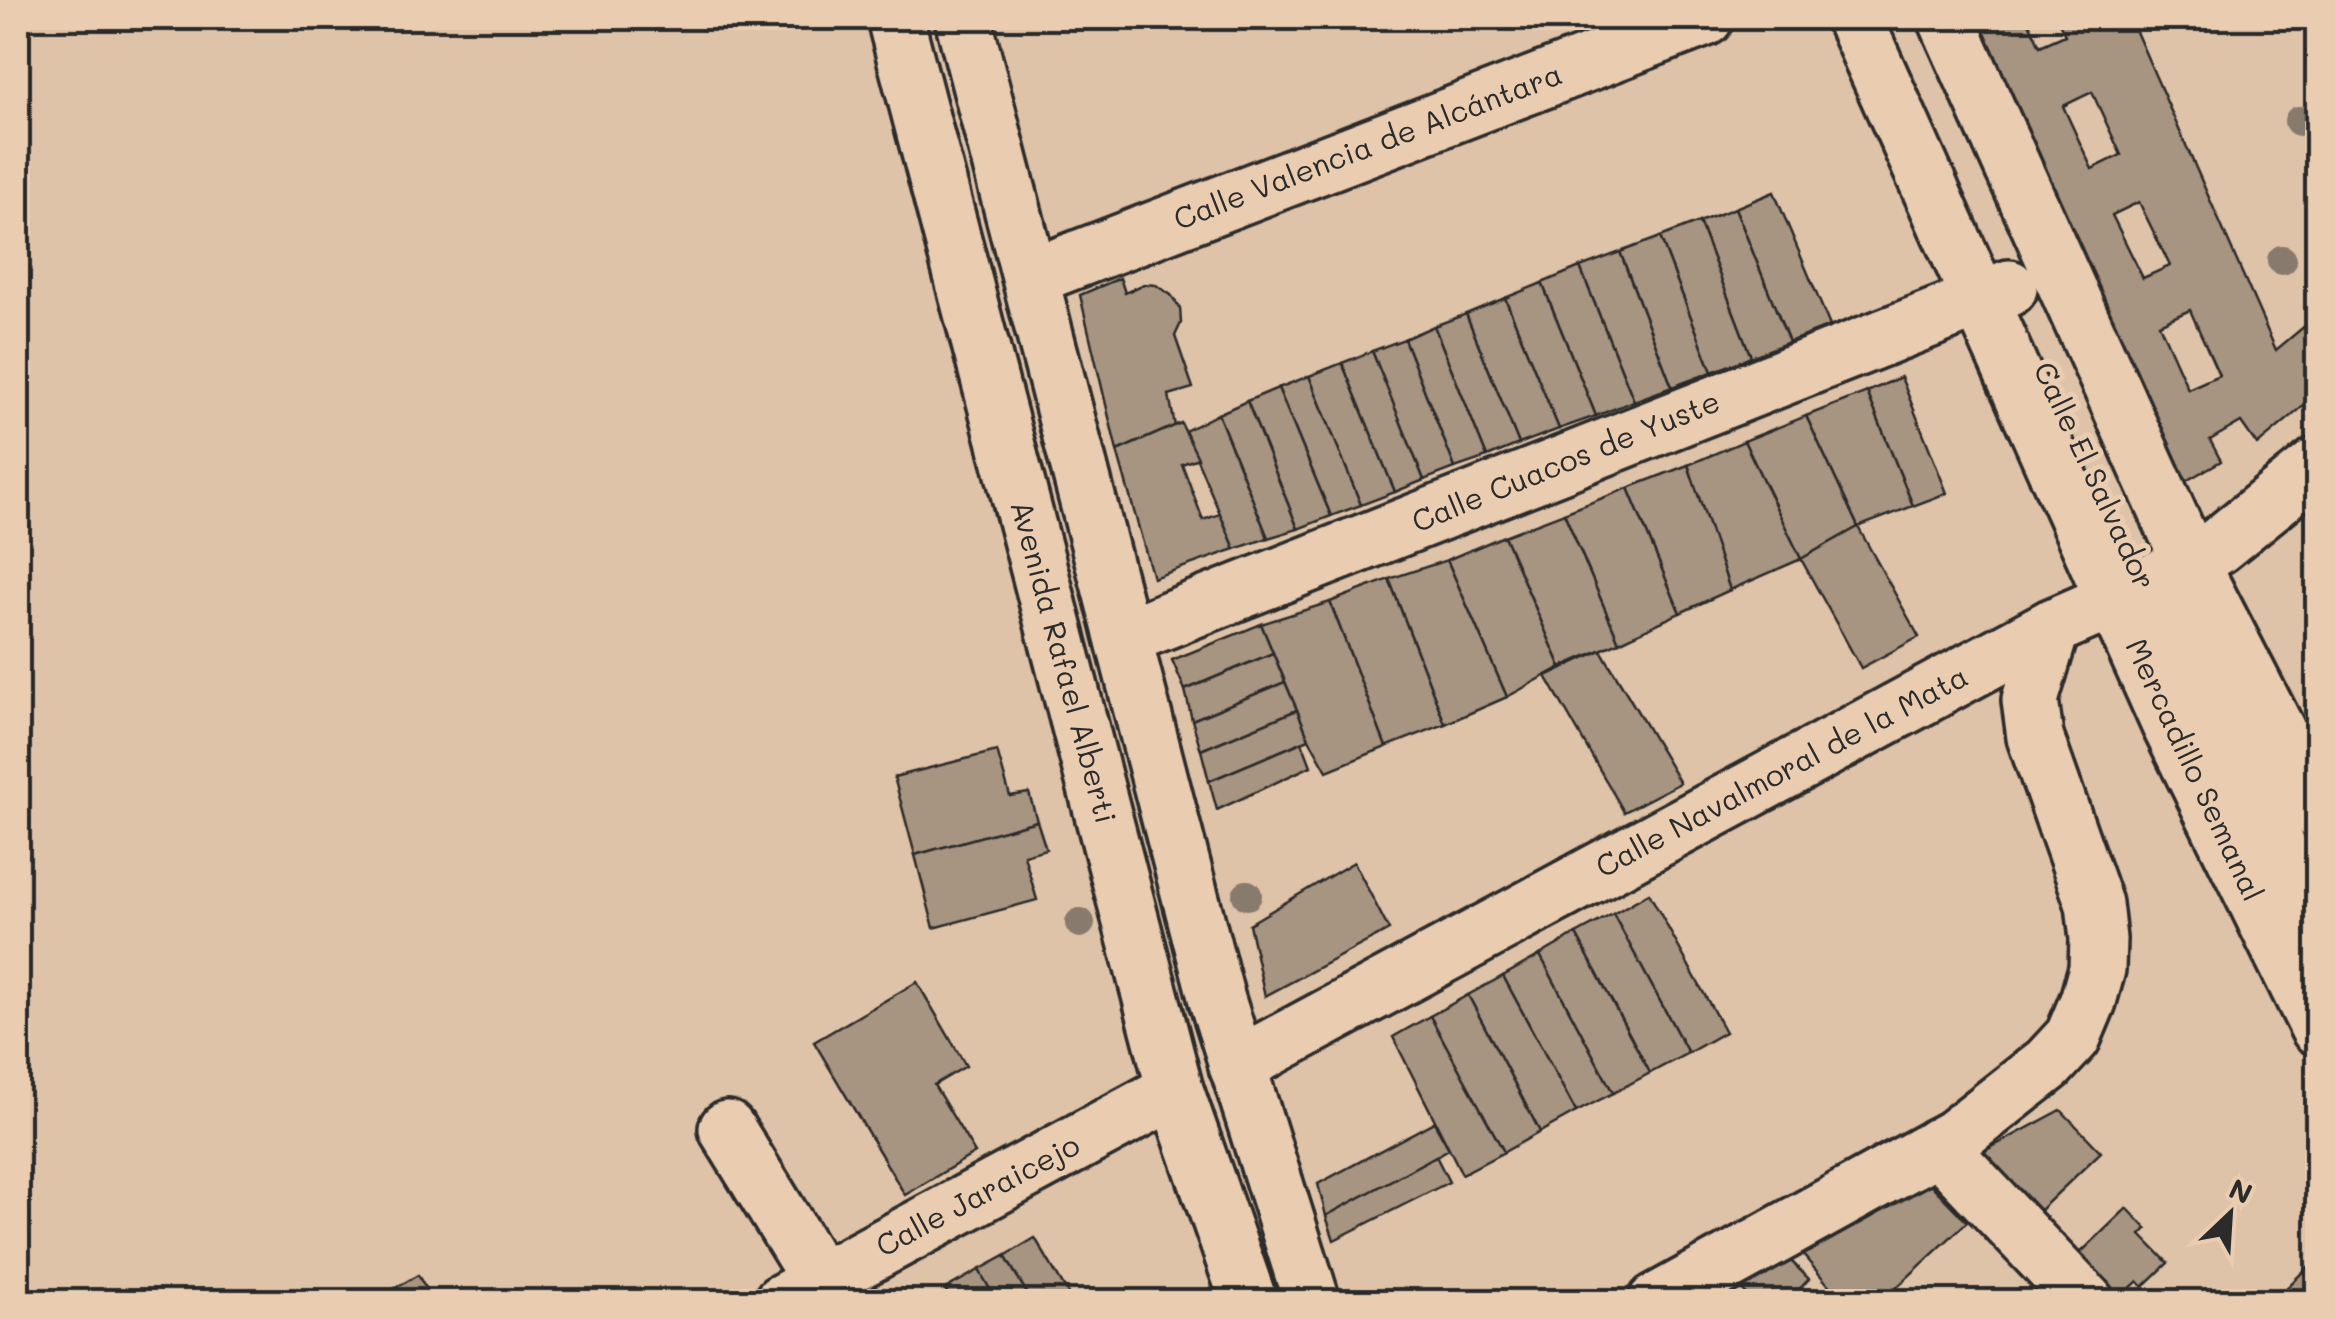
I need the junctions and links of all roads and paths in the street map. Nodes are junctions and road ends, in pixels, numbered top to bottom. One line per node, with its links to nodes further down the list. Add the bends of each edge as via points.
1 (895, 18): 17 (street, Avenida Rafael Alberti)
2 (964, 18): 7 (street)
3 (1705, 18): 7 (street, Calle Valencia de Alcántara)
4 (1854, 18): 10 (street, Mercadillo Semanal)
5 (1890, 18): 8 (street, Calle El Salvador)
6 (1946, 18): 10 (street, Mercadillo Semanal)
7 (1031, 276): 12 (street)
8 (2009, 288): 10 (street, Calle El Salvador); 12 (street, Calle Cuacos de Yuste)
9 (2318, 465): 10 (street, Calle Navalmoral de la Mata, via 2218,546)
10 (2149, 583): 11 (street, Calle Navalmoral de la Mata); 13 (street, Mercadillo Semanal); 14 (street, Calle El Salvador); 15 (street, Mercadillo Semanal, via 2169,723)
11 (2052, 627): 16 (street, Calle Navalmoral de la Mata); 19 (street, via 2030,700 2035,737 2094,904 2096,969 2074,1037)
12 (1124, 637): 16 (street)
13 (2318, 810)
14 (2318, 925)
15 (2318, 1027)
16 (1236, 1066): 22 (street)
17 (1175, 1090): 20 (street, Calle Jaraicejo); 21 (street, Avenida Rafael Alberti)
18 (728, 1129): 20 (street)
19 (1938, 1146): 23 (street); 24 (street)
20 (801, 1291)
21 (1250, 1302)
22 (1312, 1302)
23 (1656, 1302)
24 (2086, 1302)

